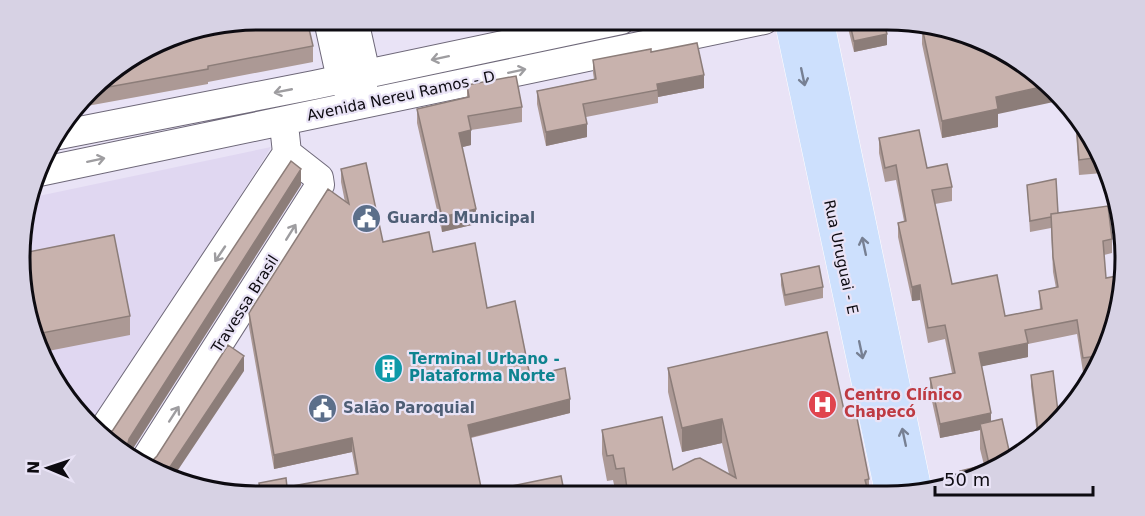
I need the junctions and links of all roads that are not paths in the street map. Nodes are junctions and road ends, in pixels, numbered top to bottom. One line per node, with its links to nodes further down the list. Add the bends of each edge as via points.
1 (332, 30): 7 (street)
2 (354, 30): 7 (street)
3 (574, 30): 7 (street, Avenida Nereu Ramos - D, one-way to 7)
4 (716, 30): 8 (street, Avenida Nereu Ramos - D, one-way to 4)
5 (793, 30): 16 (main road, Rua Uruguai - E, one-way to 16)
6 (819, 30): 15 (main road, Rua Uruguai - E, one-way to 6)
7 (353, 77): 8 (street); 10 (street, Avenida Nereu Ramos - D, one-way to 10)
8 (357, 105): 9 (street, Avenida Nereu Ramos - D)
9 (283, 120): 11 (street); 12 (street, Avenida Nereu Ramos - D, one-way to 9)
10 (67, 134)
11 (287, 153): 13 (street, one-way to 13); 14 (street, Travessa Brasil, one-way to 11, via 320,185 319,178)
12 (47, 170)
13 (105, 427)
14 (146, 456)
15 (914, 484)
16 (890, 486)

